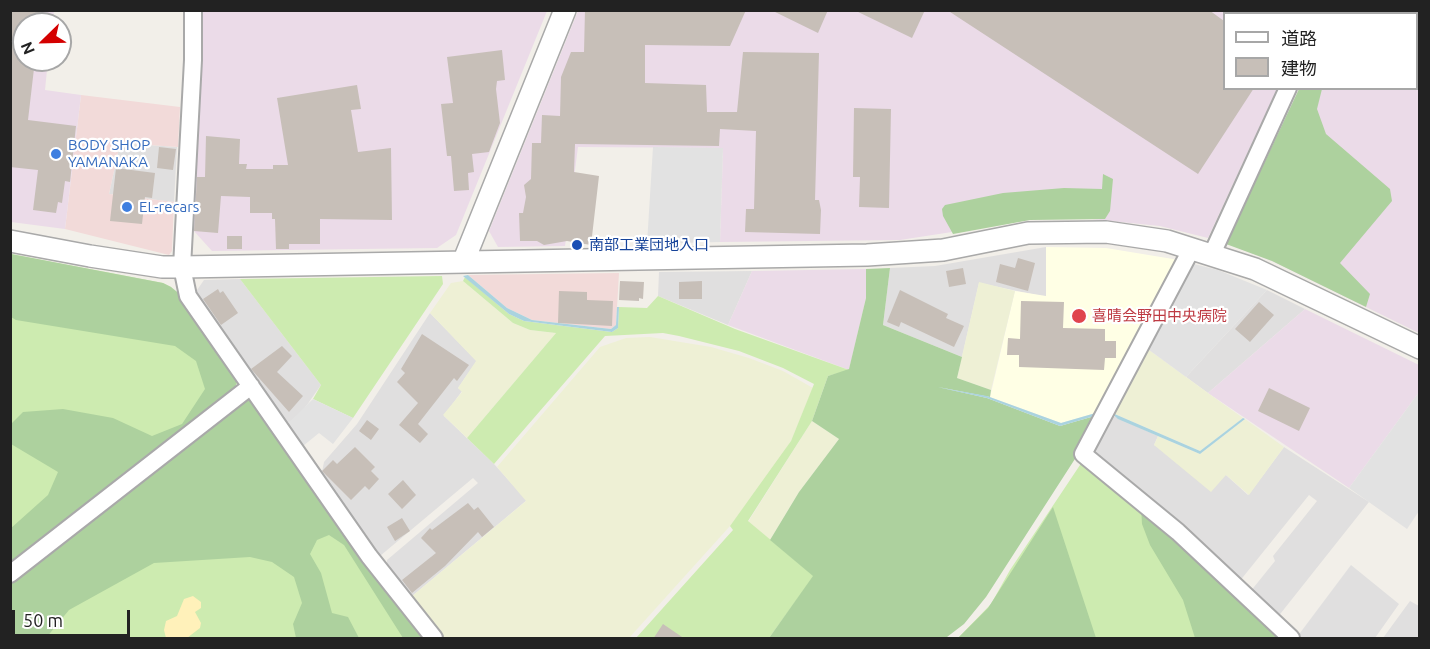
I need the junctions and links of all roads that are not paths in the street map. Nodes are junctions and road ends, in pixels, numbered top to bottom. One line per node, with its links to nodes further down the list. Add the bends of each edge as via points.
1 (193, 10): 8 (street)
2 (565, 10): 7 (street)
3 (1287, 90): 6 (street)
4 (10, 241): 8 (street)
5 (1192, 248): 6 (street); 7 (street, via 1135,236 1082,231 1028,233 914,253); 13 (street, via 1083,454 1178,532)
6 (1212, 254): 9 (street, via 1274,278)
7 (464, 260): 8 (street)
8 (182, 267): 10 (street, via 188,296)
9 (1419, 348)
10 (251, 386): 11 (street); 12 (street, via 369,556)
11 (10, 574)
12 (434, 639)
13 (1291, 639)

